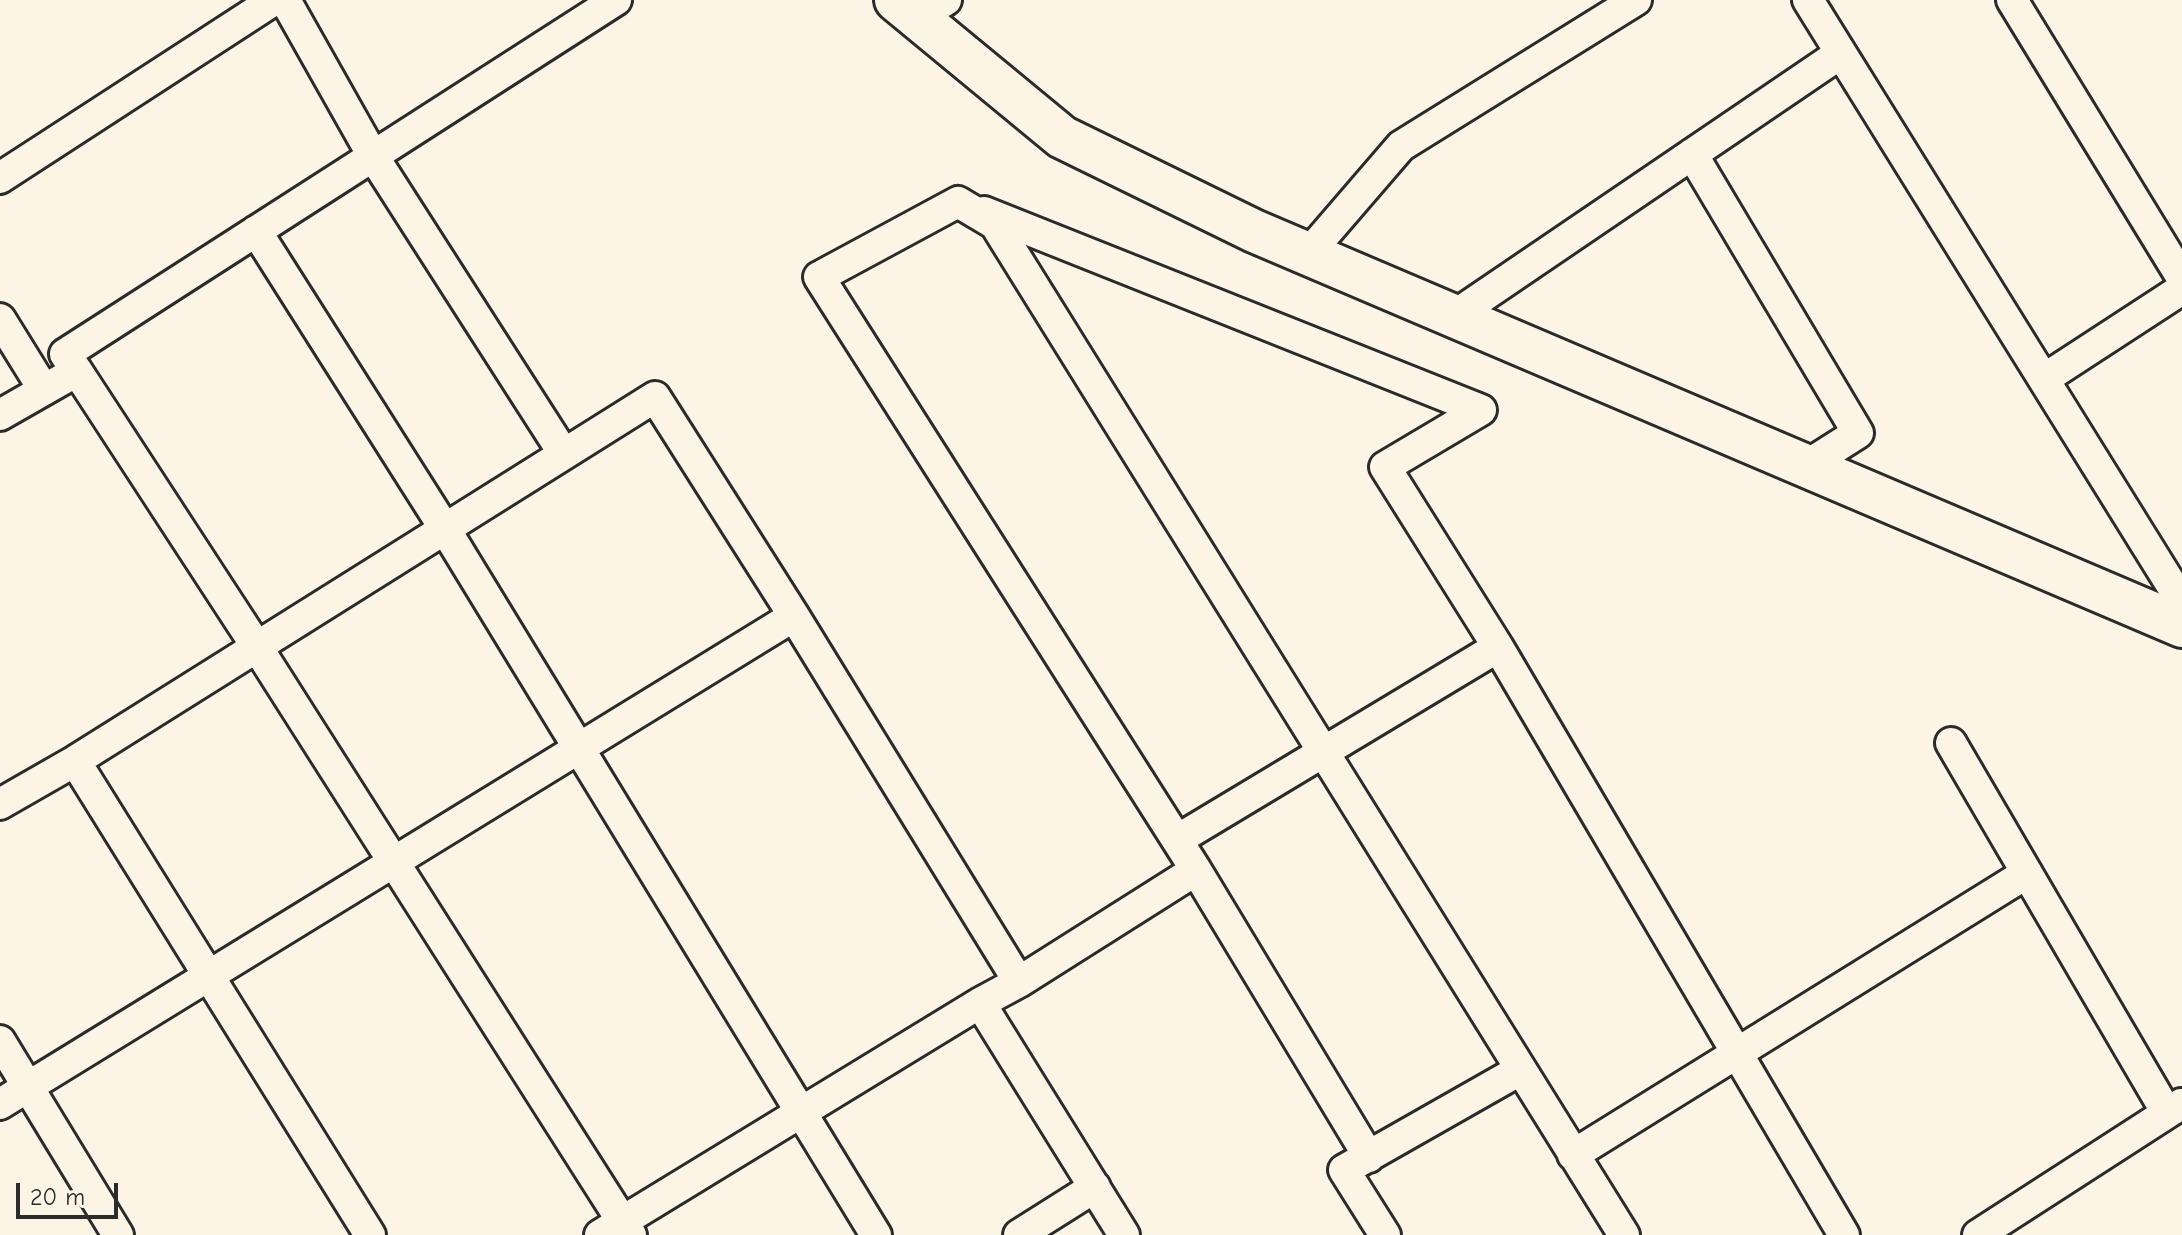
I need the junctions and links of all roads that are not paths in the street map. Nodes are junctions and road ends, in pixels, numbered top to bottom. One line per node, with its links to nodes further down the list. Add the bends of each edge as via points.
1 (274, 0): 11 (street)
2 (285, 0): 10 (street)
3 (616, 0): 10 (street)
4 (1636, 0): 14 (street, via 1401,146)
5 (1808, 0): 8 (street)
6 (2012, 0): 15 (street)
7 (920, 6): 14 (street, via 1062,137)
8 (1841, 53): 9 (street); 20 (street)
9 (1692, 154): 17 (street); 24 (street, via 1858,433)
10 (373, 156): 13 (street); 23 (street)
11 (0, 178)
12 (958, 202): 30 (street, via 1481,410 1385,467); 33 (street, via 995,224); 36 (street, via 819,277)
13 (256, 231): 19 (street, via 65,354); 25 (street)
14 (1308, 254): 17 (street)
15 (2182, 278)
16 (2182, 289): 20 (street)
17 (1454, 316): 24 (street)
18 (0, 319): 21 (street)
19 (77, 371): 21 (street); 29 (street)
20 (2044, 379): 26 (street)
21 (44, 390): 22 (street)
22 (0, 415)
23 (564, 454): 25 (street); 27 (street, via 655,397)
24 (1806, 466): 28 (street)
25 (445, 529): 29 (street); 32 (street)
26 (2182, 602)
27 (794, 616): 32 (street); 41 (street)
28 (2182, 626)
29 (257, 647): 34 (street); 37 (street)
30 (1498, 647): 33 (street); 44 (street)
31 (1951, 743): 39 (street)
32 (578, 750): 37 (street); 49 (street)
33 (1323, 752): 36 (street); 45 (street)
34 (75, 761): 35 (street); 40 (street)
35 (0, 804)
36 (1177, 840): 38 (street)
37 (392, 863): 40 (street); 53 (street)
38 (1196, 870): 41 (street); 51 (street)
39 (2027, 873): 44 (street); 48 (street)
40 (209, 976): 46 (street); 55 (street)
41 (1019, 982): 42 (street)
42 (980, 1003): 49 (street); 52 (street)
43 (0, 1041): 46 (street)
44 (1738, 1052): 50 (street); 61 (street)
45 (1520, 1070): 50 (street); 51 (street)
46 (28, 1088): 47 (street); 54 (street)
47 (0, 1104)
48 (2174, 1108): 62 (street)
49 (799, 1113): 53 (street); 56 (street)
50 (1573, 1155): 60 (street)
51 (1369, 1157): 59 (street, via 1344,1170)
52 (1095, 1187): 57 (street); 58 (street)
53 (617, 1230)
54 (118, 1235)
55 (370, 1235)
56 (876, 1235)
57 (1019, 1235)
58 (1124, 1235)
59 (1385, 1235)
60 (1624, 1235)
61 (1844, 1235)
62 (1978, 1235)

